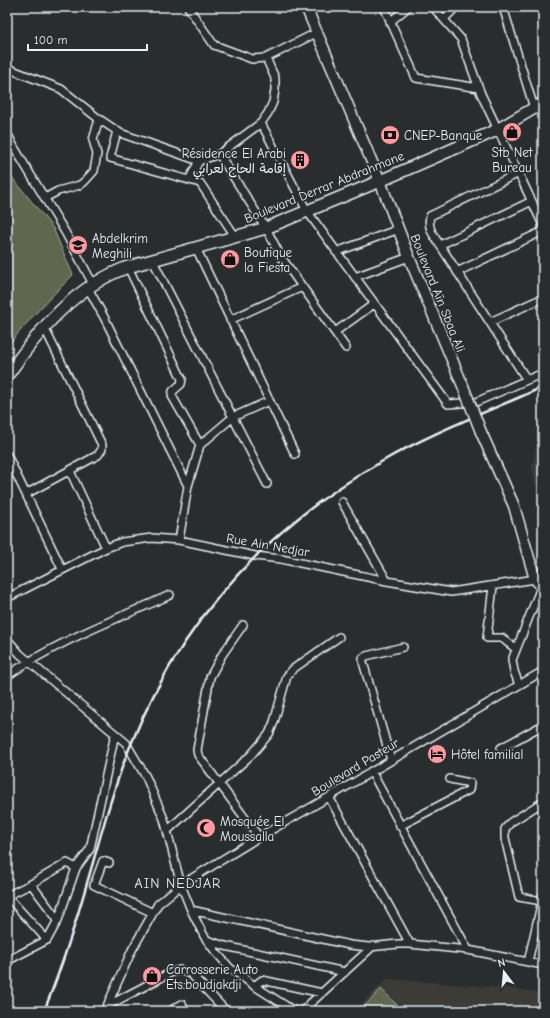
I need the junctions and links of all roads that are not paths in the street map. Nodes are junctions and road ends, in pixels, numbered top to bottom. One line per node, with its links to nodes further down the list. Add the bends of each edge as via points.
1 (188, 7): 11 (street, via 214,45 252,59)
2 (306, 7): 10 (main road, Boulevard Aïn Sbaa Ali)
3 (384, 7): 9 (street)
4 (408, 7): 9 (street)
5 (433, 7): 8 (street)
6 (456, 7): 8 (street)
7 (503, 7): 14 (street)
8 (444, 19): 13 (street, via 461,39)
9 (390, 22): 13 (street, via 416,78)
10 (316, 33): 11 (street); 25 (main road, Boulevard Aïn Sbaa Ali)
11 (266, 58): 16 (street, via 275,78 275,90 270,107)
12 (7, 68): 15 (street, via 62,89)
13 (478, 88): 17 (street)
14 (539, 105): 17 (main road, Boulevard Derrar Abdrahmane)
15 (99, 119): 18 (street); 26 (street, via 93,140 97,154 94,170 80,185 58,191)
16 (261, 123): 21 (street); 28 (street)
17 (498, 130): 23 (street); 25 (main road, Boulevard Derrar Abdrahmane)
18 (117, 131): 22 (street); 24 (street, via 110,158)
19 (7, 133): 20 (street)
20 (9, 141): 26 (street)
21 (219, 154): 22 (street); 30 (street)
22 (198, 161): 24 (street)
23 (519, 173): 27 (street); 34 (street, via 430,216 431,231)
24 (189, 180): 33 (street, via 200,183)
25 (380, 181): 28 (main road, Boulevard Derrar Abdrahmane); 31 (main road, Boulevard Aïn Sbaa Ali)
26 (45, 198): 42 (street, via 66,232)
27 (532, 201): 29 (street); 34 (street)
28 (307, 211): 30 (main road, Boulevard Derrar Abdrahmane); 36 (street)
29 (543, 225)
30 (266, 228): 33 (main road, Boulevard Derrar Abdrahmane); 43 (street, via 281,257)
31 (399, 230): 36 (street); 37 (main road, Boulevard Aïn Sbaa Ali)
32 (543, 231): 40 (street)
33 (235, 236): 35 (main road, Boulevard Derrar Abdrahmane)
34 (440, 245): 40 (street)
35 (196, 248): 38 (main road, Boulevard Derrar Abdrahmane); 46 (street)
36 (336, 252): 41 (street)
37 (409, 257): 41 (street); 68 (main road, Boulevard Aïn Sbaa Ali, bridge, via 514,506)
38 (153, 261): 39 (main road, Boulevard Derrar Abdrahmane); 55 (street)
39 (128, 267): 42 (main road, Boulevard Derrar Abdrahmane); 56 (street, via 182,379 172,396)
40 (457, 272): 47 (street)
41 (355, 277): 45 (street)
42 (91, 286): 48 (main road, Boulevard Derrar Abdrahmane, via 66,305); 61 (street)
43 (302, 287): 46 (street); 49 (street)
44 (543, 298): 47 (street)
45 (374, 304): 49 (street); 53 (street, via 448,404 476,402)
46 (230, 320): 54 (street)
47 (490, 322): 53 (street)
48 (44, 327): 51 (main road, Boulevard Derrar Abdrahmane); 59 (street, via 102,447 98,455)
49 (335, 332): 50 (street)
50 (346, 348)
51 (9, 370)
52 (543, 373): 53 (street)
53 (527, 380)
54 (269, 401): 55 (street); 57 (street)
55 (233, 417): 56 (street); 60 (street)
56 (200, 445): 61 (street)
57 (295, 454)
58 (7, 455): 62 (street)
59 (70, 471): 62 (street); 65 (street)
60 (268, 484)
61 (188, 486): 64 (street)
62 (26, 494): 66 (street)
63 (342, 502): 67 (street)
64 (179, 540): 65 (street, Rue Ain Nedjar, via 152,538 122,542); 67 (street, Rue Ain Nedjar)
65 (106, 548): 66 (street, Rue Ain Nedjar)
66 (62, 569): 71 (street, Rue Ain Nedjar)
67 (387, 581): 69 (street, Rue Ain Nedjar, via 451,592)
68 (540, 585): 69 (street, Rue Ain Nedjar); 77 (street)
69 (493, 586): 77 (street, via 487,638 502,638)
70 (170, 595): 78 (street)
71 (7, 598)
72 (243, 625): 88 (street, via 210,677 197,750)
73 (339, 637): 88 (street, via 287,676 269,734)
74 (7, 639): 76 (street)
75 (403, 647): 85 (street, via 368,655 363,662)
76 (10, 648): 78 (street)
77 (516, 649): 81 (street, via 512,660)
78 (28, 661): 80 (street); 83 (street)
79 (543, 671): 81 (street, Boulevard Pasteur)
80 (7, 676)
81 (519, 685): 85 (street, Boulevard Pasteur)
82 (543, 725): 84 (street)
83 (115, 734): 92 (street, via 126,743 146,777); 95 (street, via 90,849)
84 (501, 748)
85 (391, 760): 86 (street, Boulevard Pasteur)
86 (371, 771): 89 (street, Boulevard Pasteur); 91 (street)
87 (450, 779): 91 (street, via 470,783 469,790)
88 (220, 784): 92 (street); 93 (street)
89 (329, 797): 93 (street, Boulevard Pasteur); 105 (street)
90 (543, 802): 99 (street, via 511,822 505,829 520,897)
91 (400, 826): 107 (street)
92 (167, 831): 97 (street)
93 (258, 837): 97 (street, Boulevard Pasteur)
94 (109, 863): 101 (street, via 103,861 94,885)
95 (76, 868): 96 (street, via 67,863); 102 (street)
96 (31, 884): 98 (street); 102 (street)
97 (181, 885): 100 (street); 101 (street, Boulevard Pasteur, via 158,904)
98 (7, 896): 103 (street)
99 (542, 898): 109 (street)
100 (191, 910): 104 (street); 106 (street, via 350,945)
101 (153, 912): 114 (street, Boulevard Pasteur, via 132,950)
102 (58, 920): 103 (street)
103 (47, 940): 108 (street)
104 (207, 940): 111 (street); 112 (street, via 230,968)
105 (410, 944): 106 (street); 107 (street)
106 (373, 946): 111 (street)
107 (468, 950): 109 (street)
108 (7, 961)
109 (528, 962): 110 (street)
110 (543, 965)
111 (345, 972): 113 (street)
112 (254, 986): 113 (street, via 262,980); 118 (street)
113 (322, 993): 119 (street)
114 (106, 1009): 117 (street, via 170,973 180,970 191,974)
115 (174, 1011): 116 (street, via 173,1009 182,1004)
116 (185, 1011)
117 (226, 1011)
118 (294, 1011)
119 (302, 1011)

